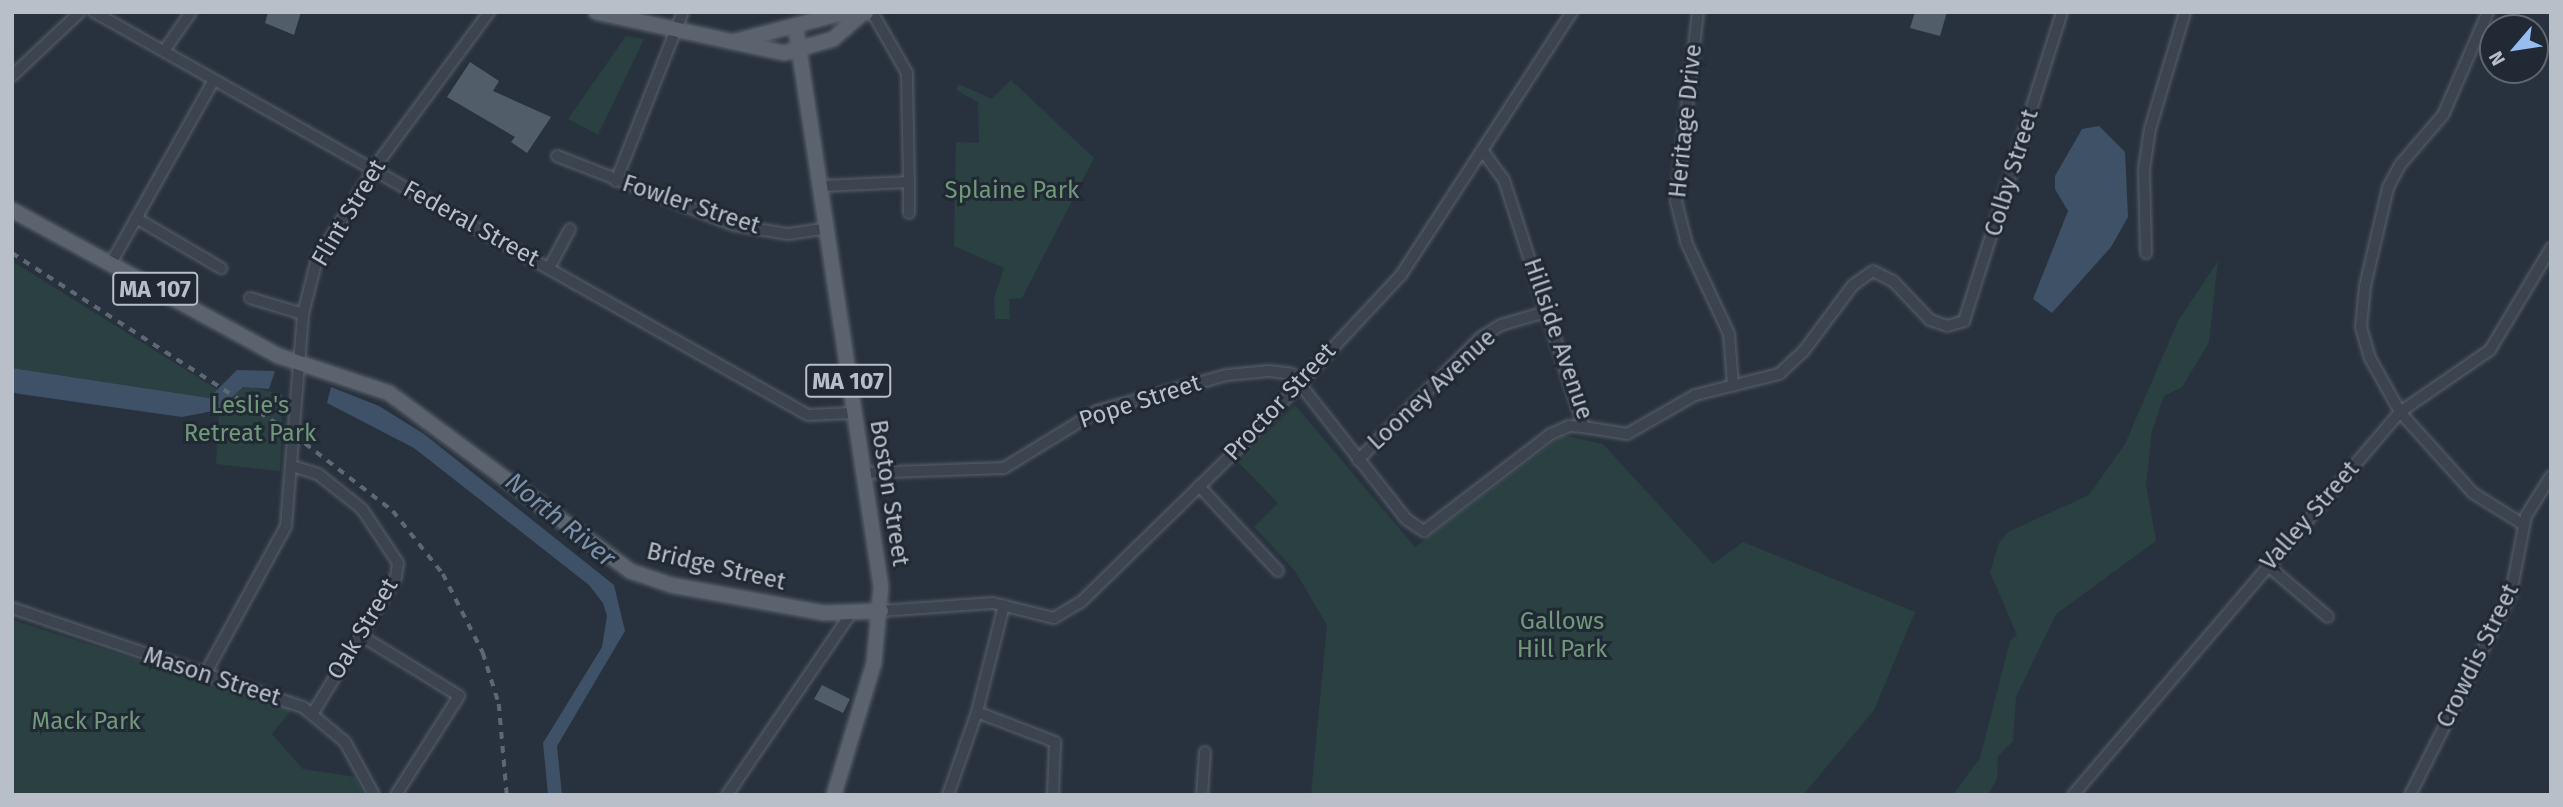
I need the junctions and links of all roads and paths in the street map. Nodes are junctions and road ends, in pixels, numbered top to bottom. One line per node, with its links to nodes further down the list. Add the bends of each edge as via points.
1 (80, 12): 18 (street)
2 (94, 12): 16 (street, Federal Street)
3 (191, 12): 16 (street)
4 (489, 12): 22 (street, Flint Street)
5 (596, 12): 13 (main road)
6 (683, 12): 13 (street)
7 (1572, 12): 20 (street, Proctor Street)
8 (1698, 12): 42 (street, Heritage Drive, via 1676,201 1687,244 1729,334)
9 (2062, 12): 39 (street, Colby Street, via 1968,313)
10 (2185, 12): 31 (street, via 2150,130 2144,169)
11 (2488, 12): 43 (street, via 2443,114 2394,176 2373,245 2361,307 2364,343)
12 (867, 13): 14 (main road, via 839,14); 17 (main road, via 848,30); 24 (street, via 907,73)
13 (676, 29): 15 (main road); 23 (street)
14 (796, 29): 15 (main road); 17 (main road, Boston Street / MA 107)
15 (736, 41): 17 (main road, via 769,53)
16 (164, 51): 19 (street, Federal Street)
17 (800, 51): 25 (main road, Boston Street / MA 107)
18 (12, 76)
19 (214, 80): 22 (street, Federal Street); 28 (street)
20 (1482, 150): 37 (street, Hillside Avenue, via 1504,180); 41 (street, Proctor Street, via 1414,259)
21 (557, 156): 23 (street, Fowler Street)
22 (374, 170): 35 (street, Federal Street); 38 (street, Flint Street, via 317,260)
23 (616, 181): 29 (street, Fowler Street, via 734,225 788,234)
24 (909, 182): 25 (street); 27 (street)
25 (823, 186): 29 (main road, Boston Street / MA 107)
26 (12, 210): 33 (main road, Bridge Street / MA 107)
27 (908, 213)
28 (136, 218): 33 (street); 34 (street)
29 (829, 228): 44 (main road, Boston Street / MA 107)
30 (570, 229): 35 (street)
31 (2146, 253)
32 (2549, 254): 43 (street, Valley Street, via 2490,350)
33 (110, 265): 40 (main road, Bridge Street / MA 107)
34 (221, 268)
35 (549, 268): 44 (street, Federal Street, via 808,415)
36 (250, 298): 38 (street)
37 (1549, 311): 45 (street, Hillside Avenue); 46 (street, Looney Avenue, via 1501,325 1480,338)
38 (303, 314): 40 (street, Flint Street)
39 (1954, 326): 42 (street, Hillside Avenue, via 1930,320 1893,281 1873,271 1853,285 1791,366 1769,378)
40 (299, 364): 47 (street, Flint Street); 57 (main road, Bridge Street / MA 107, via 354,377 406,403 630,571 671,585)
41 (1299, 382): 46 (street); 48 (street, Pope Street, via 1292,374 1253,371 1164,391 1078,419 1004,468); 50 (street, Proctor Street)
42 (1733, 386): 45 (street, Hillside Avenue, via 1685,399 1627,434)
43 (2400, 412): 51 (street, via 2473,493); 52 (street, Valley Street)
44 (852, 414): 48 (main road, Boston Street / MA 107)
45 (1584, 427): 46 (street, via 1569,426 1551,434 1442,522 1423,531 1406,519)
46 (1358, 460)
47 (292, 466): 59 (street, Oak Street, via 318,474 354,502 396,556 396,577); 60 (street, Flint Street, via 282,538)
48 (863, 473): 56 (main road, Boston Street / MA 107)
49 (2551, 476): 51 (street, Crowdis Street)
50 (1199, 486): 53 (street); 54 (street, Proctor Street, via 1064,614 1043,618)
51 (2524, 525): 72 (street, Crowdis Street, via 2511,593)
52 (2267, 565): 58 (street); 71 (street, Valley Street)
53 (1278, 571)
54 (1003, 605): 56 (street, Proctor Street); 61 (street)
55 (12, 608): 60 (street, Mason Street)
56 (881, 611): 57 (main road, Bridge Street / MA 107); 67 (main road, Boston Street, via 874,663)
57 (850, 615): 66 (street)
58 (2328, 617)
59 (360, 635): 62 (street, Oak Street); 65 (street, via 459,696)
60 (204, 676): 62 (street, Mason Street)
61 (977, 712): 68 (street); 69 (street, via 1055,742)
62 (313, 713): 64 (street, Mason Street, via 354,754)
63 (1205, 752): 70 (street)
64 (374, 795)
65 (396, 795)
66 (727, 795)
67 (834, 795)
68 (948, 795)
69 (1053, 795)
70 (1202, 795)
71 (2073, 795)
72 (2410, 795)

